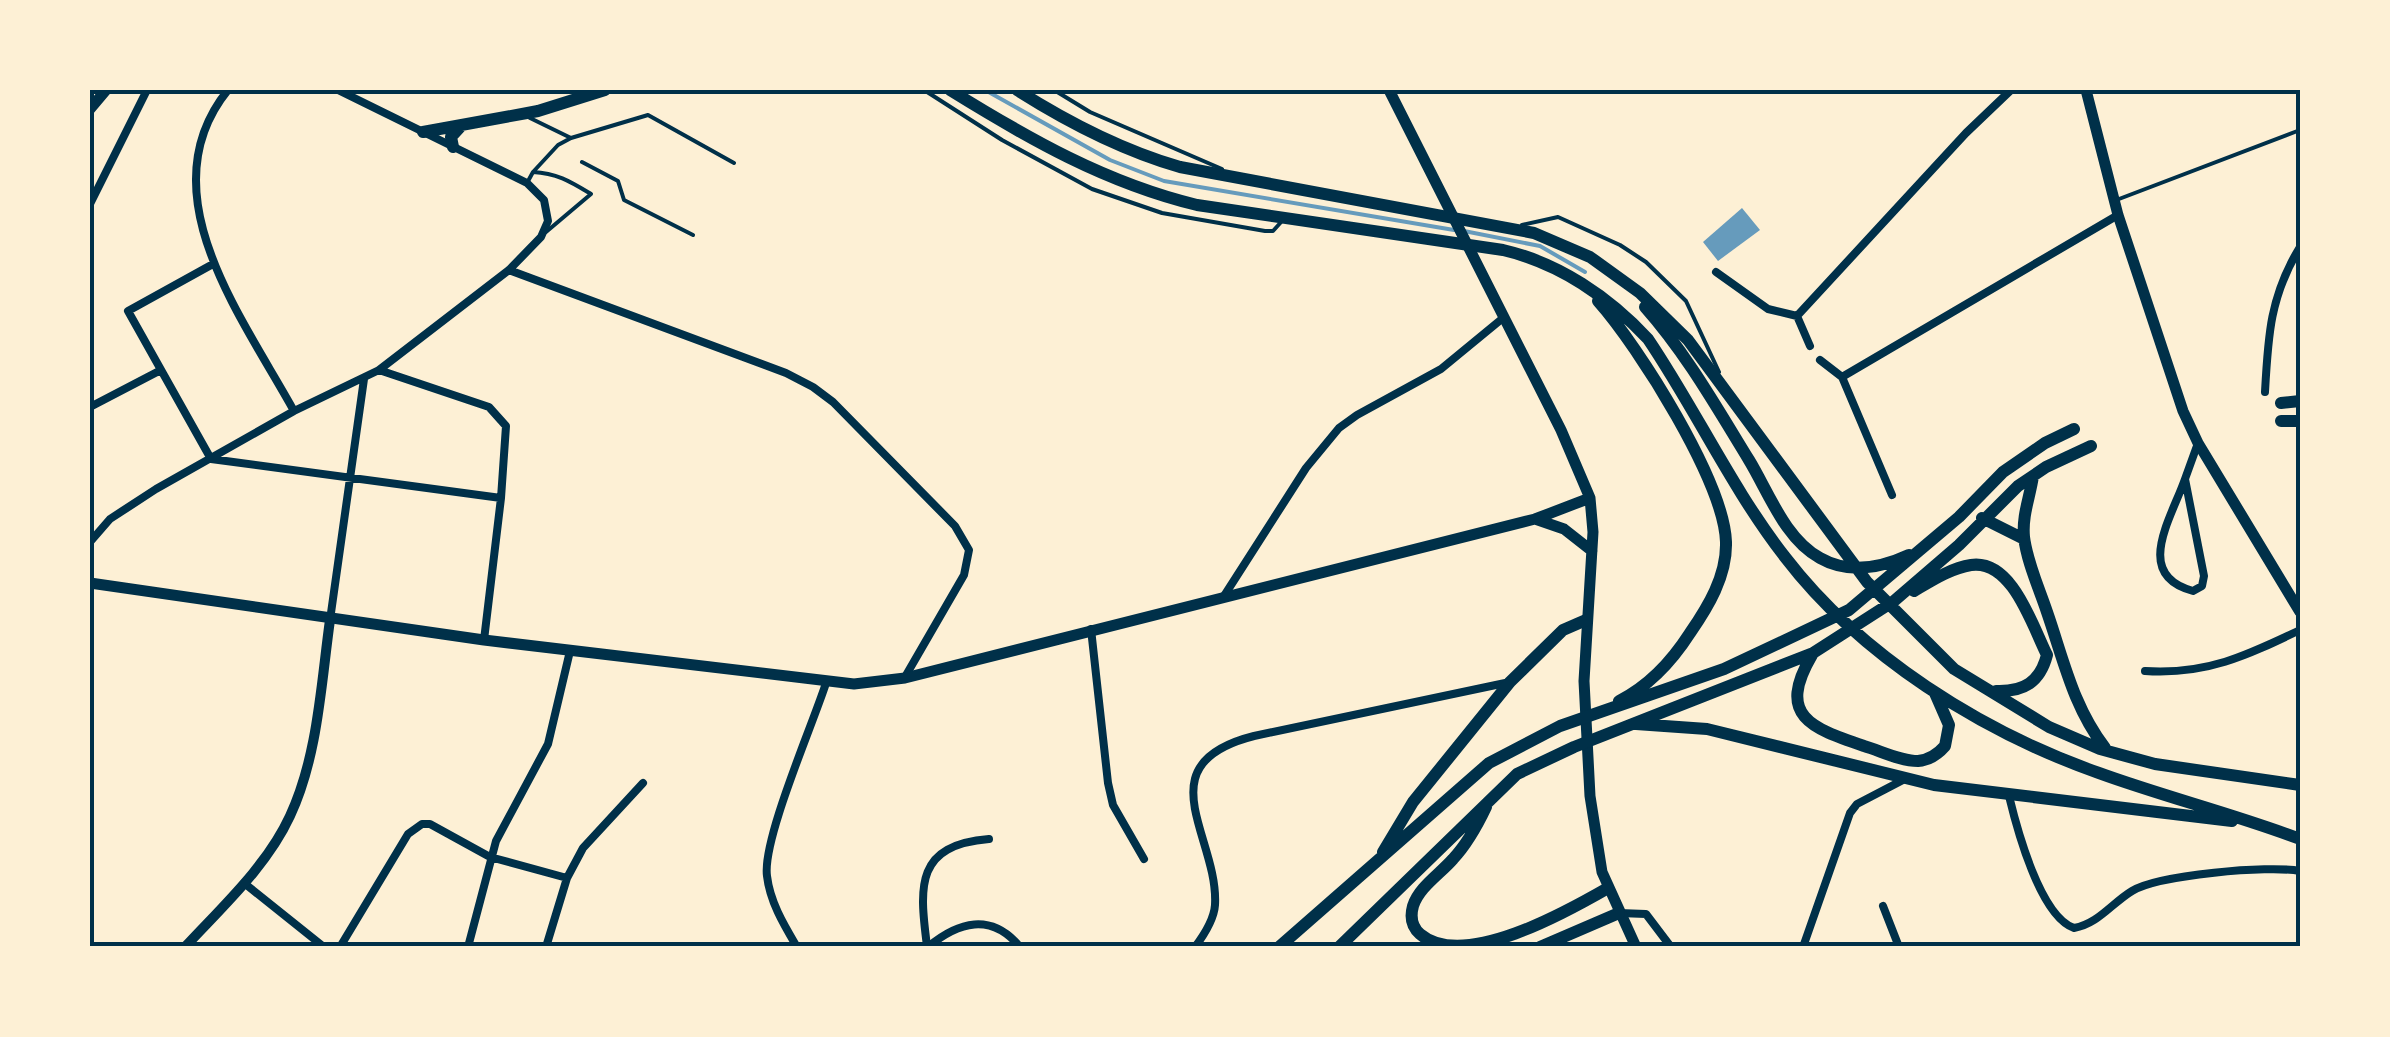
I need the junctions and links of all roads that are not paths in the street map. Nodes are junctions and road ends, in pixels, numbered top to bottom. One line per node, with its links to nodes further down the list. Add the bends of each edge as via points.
1 (106, 90): 13 (main road)
2 (146, 90): 26 (street)
3 (228, 90): 33 (street, via 208,124 197,174 201,233)
4 (338, 90): 17 (street)
5 (605, 90): 14 (main road)
6 (924, 90): 28 (lane, via 1002,140 1136,206 1265,232)
7 (950, 90): 28 (main road, via 1124,184 1198,205)
8 (1017, 90): 23 (main road, via 1132,152)
9 (1054, 90): 23 (lane)
10 (1388, 90): 39 (main road)
11 (2011, 90): 38 (street)
12 (2086, 90): 25 (main road)
13 (90, 108)
14 (522, 114): 15 (main road); 18 (lane)
15 (462, 125): 17 (main road); 19 (main road, via 450,137)
16 (2300, 130): 25 (lane)
17 (423, 132): 19 (street)
18 (571, 138): 21 (lane, via 648,115); 22 (lane)
19 (454, 147): 24 (street)
20 (582, 162): 30 (lane, via 618,181 624,200)
21 (734, 163)
22 (533, 172): 24 (lane); 31 (lane, via 561,176 591,194)
23 (1245, 179): 29 (main road)
24 (527, 183): 31 (street, via 548,210)
25 (2115, 200): 27 (main road)
26 (90, 204)
27 (2118, 215): 44 (street); 55 (main road)
28 (1284, 217): 37 (main road, via 1531,256)
29 (1511, 228): 35 (main road, via 1562,243); 47 (lane, via 1558,216 1646,262 1686,301)
30 (693, 234)
31 (541, 237): 34 (street)
32 (2300, 247): 46 (street, via 2268,325)
33 (213, 264): 42 (street, via 128,310); 51 (street)
34 (509, 270): 43 (street); 83 (street, via 813,387 955,526 968,550 964,576)
35 (1614, 272): 47 (main road, via 1664,315); 69 (main road, via 1676,344 1804,548 1853,568 1894,562)
36 (1716, 272): 38 (street, via 1768,309)
37 (1583, 284): 86 (main road, via 1648,339 1787,560 1839,616); 88 (main road, via 1632,343 1707,475 1726,543 1720,578 1676,654 1629,696)
38 (1798, 316): 40 (street)
39 (1503, 318): 63 (main road); 72 (street, via 1441,370 1339,428)
40 (1810, 346)
41 (1820, 360): 44 (street)
42 (161, 370): 50 (street); 57 (street)
43 (379, 370): 45 (street); 62 (street, via 489,407 506,426)
44 (1842, 377): 61 (street)
45 (364, 379): 51 (street); 59 (street)
46 (2265, 392)
47 (1732, 399): 87 (main road, via 1867,582 1954,669)
48 (2300, 401): 49 (main road)
49 (2281, 404)
50 (90, 407)
51 (294, 410): 57 (street)
52 (2281, 421): 53 (main road)
53 (2300, 421)
54 (2074, 429): 64 (main road, via 2003,472)
55 (2198, 443): 60 (street); 74 (main road)
56 (2091, 446): 58 (main road)
57 (212, 459): 59 (street); 68 (street, via 124,508)
58 (2033, 476): 65 (main road); 67 (main road)
59 (352, 479): 62 (street); 75 (street)
60 (2185, 480): 60 (street, via 2159,565 2168,579 2193,591 2204,576)
61 (1892, 494)
62 (501, 498): 79 (street)
63 (1590, 498): 66 (main road); 70 (main road)
64 (1959, 517): 65 (main road); 69 (main road)
65 (1986, 518): 67 (main road); 73 (main road)
66 (1536, 519): 70 (main road, via 1564,529); 72 (main road)
67 (2024, 540): 90 (main road, via 2069,686)
68 (90, 542)
69 (1924, 548): 88 (main road, via 1822,625 1724,670)
70 (1592, 551): 76 (main road)
71 (90, 583): 75 (main road)
72 (1224, 596): 77 (main road)
73 (1894, 601): 81 (main road); 87 (main road, via 1974,564 2007,578 2047,655 2029,685)
74 (2300, 612)
75 (330, 620): 79 (main road); 104 (street, via 298,794 280,835)
76 (1586, 620): 84 (main road, via 1563,630); 105 (main road, via 1590,796)
77 (1091, 629): 83 (main road); 100 (street, via 1108,784)
78 (2300, 630): 82 (street, via 2215,667)
79 (484, 640): 80 (main road)
80 (570, 652): 85 (main road); 99 (street, via 548,744)
81 (1813, 653): 86 (main road, via 1796,687 1804,719 1826,734 1906,759 1938,754 1949,736 1946,713); 89 (main road)
82 (2146, 670)
83 (905, 678): 85 (main road)
84 (1510, 682): 101 (main road, via 1413,802); 116 (street, via 1254,736 1212,754 1193,786 1193,808 1215,906)
85 (826, 683): 114 (street, via 766,871 770,894)
86 (1931, 687): 96 (main road, via 2071,762)
87 (1993, 690): 90 (main road, via 2049,728)
88 (1579, 720): 101 (main road, via 1489,763)
89 (1631, 724): 91 (main road, via 1707,729); 94 (main road, via 1517,774)
90 (2106, 750): 93 (main road, via 2155,764)
91 (1905, 779): 95 (main road); 122 (street, via 1850,813)
92 (644, 783): 103 (street, via 583,848)
93 (2300, 785)
94 (1492, 795): 105 (main road, via 1467,842 1415,901 1416,931 1446,945 1506,936); 118 (main road)
95 (2009, 796): 96 (main road); 102 (street, via 2025,856 2059,918 2074,928 2145,884)
96 (2273, 829): 98 (main road)
97 (989, 838): 108 (street, via 955,844 927,870 921,890)
98 (2300, 839)
99 (490, 857): 103 (street); 111 (street, via 430,824 414,828); 112 (street)
100 (1144, 859)
101 (1380, 859): 117 (main road)
102 (2300, 871)
103 (567, 878): 113 (street)
104 (244, 882): 109 (street); 110 (street)
105 (1608, 888): 107 (main road)
106 (1883, 906): 123 (street)
107 (1619, 913): 119 (main road); 120 (main road); 121 (street, via 1646,914)
108 (927, 946): 115 (street, via 961,927 990,924)
109 (184, 947)
110 (324, 947)
111 (340, 947)
112 (468, 947)
113 (546, 947)
114 (798, 947)
115 (1020, 947)
116 (1195, 947)
117 (1279, 947)
118 (1338, 947)
119 (1540, 947)
120 (1636, 947)
121 (1671, 947)
122 (1803, 947)
123 (1899, 947)

